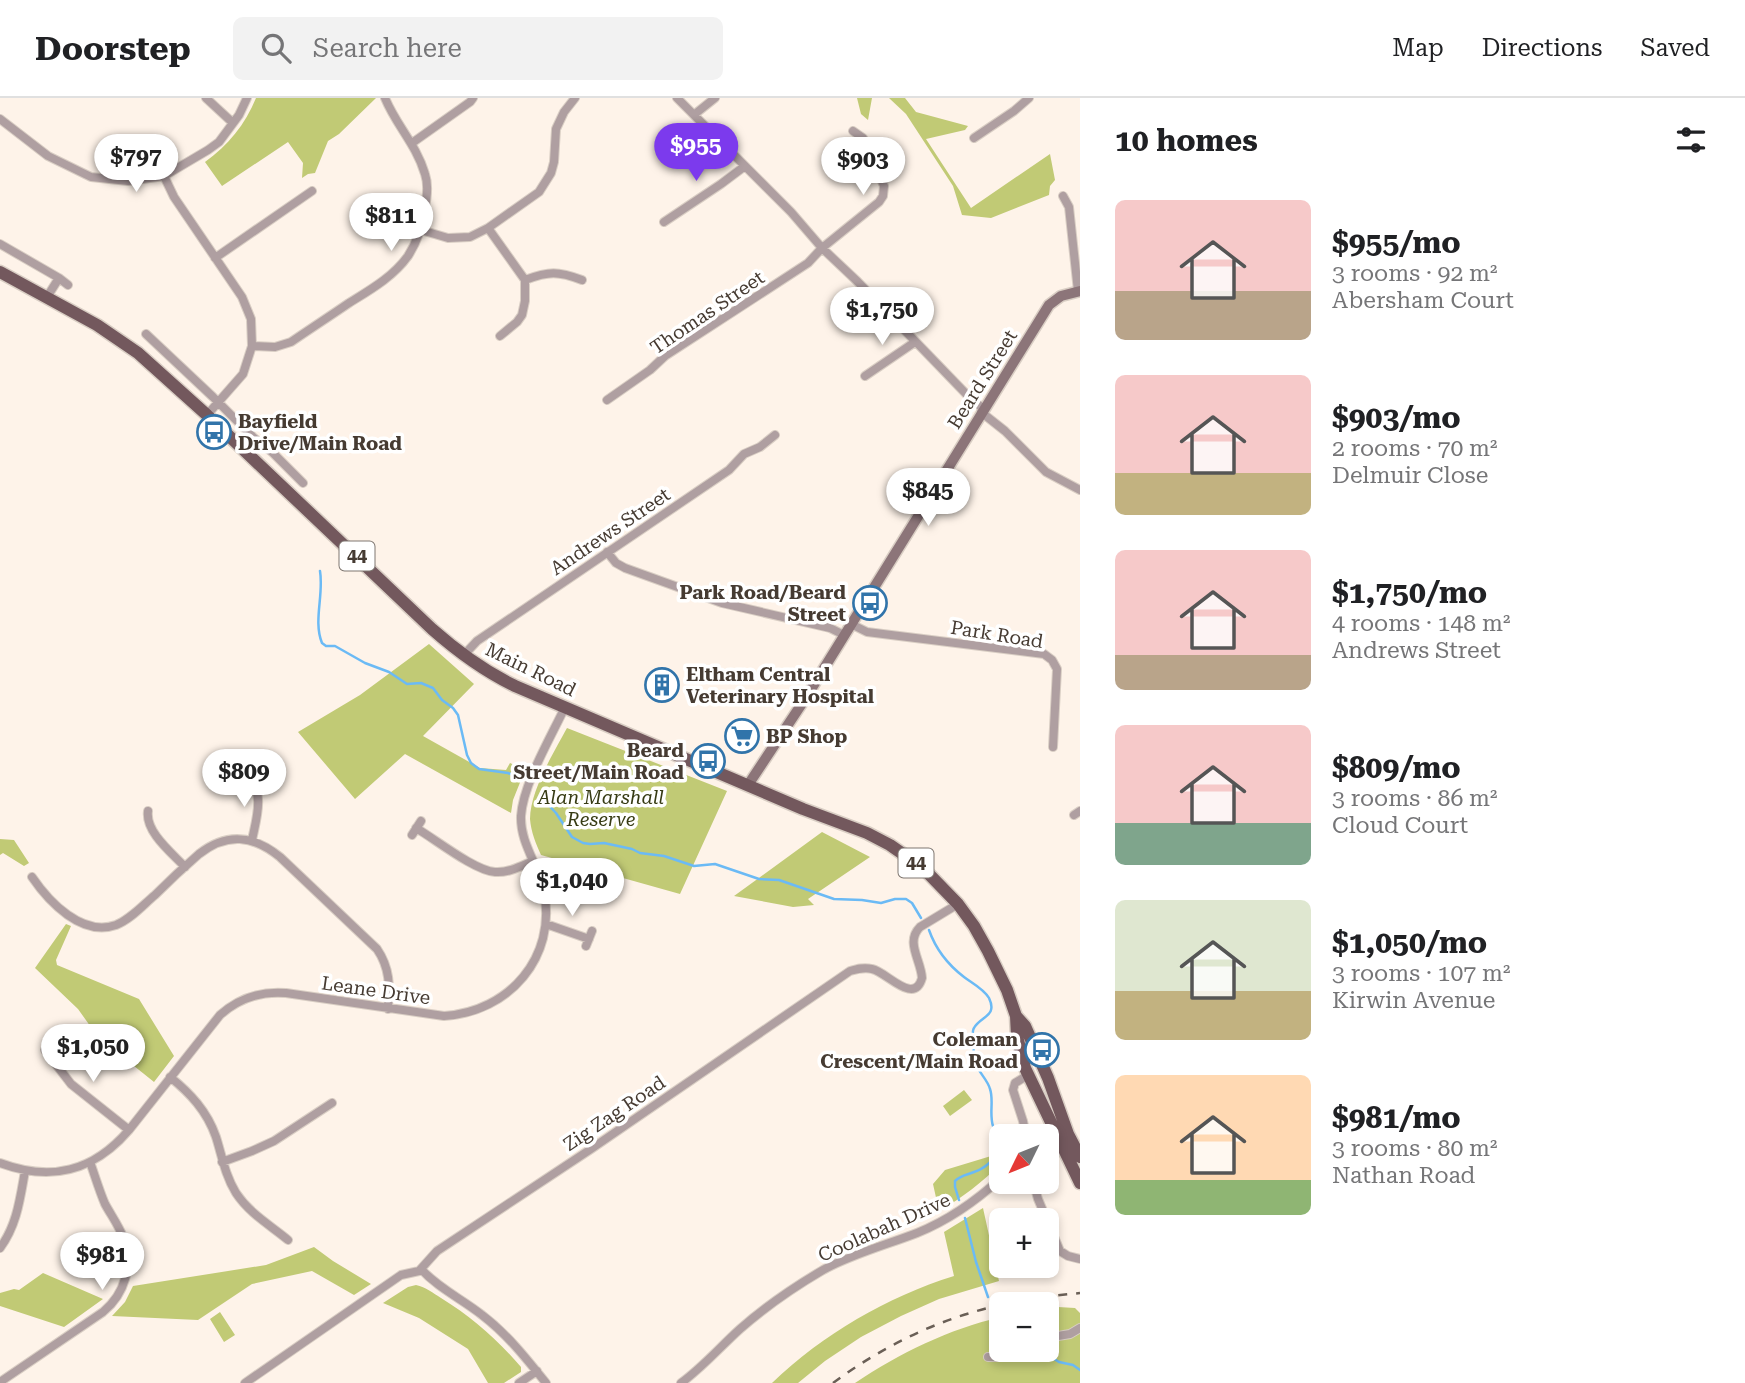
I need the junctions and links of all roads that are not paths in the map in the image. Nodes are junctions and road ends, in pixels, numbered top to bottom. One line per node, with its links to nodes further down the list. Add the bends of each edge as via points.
1 (206, 98): 11 (street)
2 (247, 98): 11 (street)
3 (385, 98): 14 (street)
4 (473, 98): 14 (street)
5 (575, 98): 20 (street, via 556,129 554,162 539,192)
6 (677, 98): 9 (street)
7 (715, 98): 9 (street)
8 (1029, 98): 13 (street)
9 (695, 114): 15 (street)
10 (0, 119): 16 (street, via 48,156 91,177 128,181)
11 (233, 123): 16 (street, via 219,142)
12 (853, 131): 23 (street, Thomas Street, via 863,138 884,186 883,196)
13 (974, 138)
14 (412, 143): 21 (street, via 426,176)
15 (744, 166): 19 (street); 23 (street)
16 (164, 176): 24 (street)
17 (313, 191): 24 (street)
18 (1063, 196): 30 (street, via 1069,207)
19 (664, 222)
20 (488, 228): 21 (street, via 470,237 448,238); 27 (street)
21 (421, 230): 35 (street, via 407,257 379,284 291,342)
22 (0, 244): 26 (street)
23 (822, 248): 34 (street); 37 (street, Thomas Street, via 808,263 665,356)
24 (215, 258): 35 (street, via 242,297 251,319)
25 (0, 272): 31 (main road, Main Road / 44)
26 (59, 278): 29 (street); 31 (street)
27 (525, 280): 28 (street, via 545,272); 33 (street, via 522,315)
28 (582, 280)
29 (68, 285)
30 (1079, 291): 39 (street, Beard Street, via 1049,305)
31 (47, 297): 40 (main road, Main Road / 44, via 131,348)
32 (146, 334): 38 (street)
33 (500, 336)
34 (915, 342): 36 (street); 39 (street)
35 (252, 346): 38 (street, via 243,374)
36 (865, 376)
37 (607, 400)
38 (219, 403): 40 (street); 42 (street)
39 (982, 410): 43 (street, via 1046,472); 45 (street, Beard Street)
40 (207, 415): 47 (main road, Main Road / 44)
41 (775, 435): 44 (street, Andrews Street)
42 (303, 483)
43 (1080, 490)
44 (607, 552): 46 (street, via 625,568 722,603); 47 (street, Andrews Street, via 477,641)
45 (851, 624): 46 (street, Beard Street); 49 (street, Park Road, via 867,632 1044,654 1056,669)
46 (844, 635): 51 (street, Beard Street)
47 (463, 656): 48 (main road, Main Road / 44, via 502,680)
48 (565, 708): 51 (main road, Main Road / 44); 55 (street, Leane Drive, via 523,803 523,834)
49 (1053, 747)
50 (247, 773): 54 (street, via 259,800)
51 (748, 785): 58 (main road, Main Road / 44, via 890,845 923,868)
52 (148, 811): 56 (street, via 150,827)
53 (416, 828): 55 (street, via 493,872)
54 (252, 840): 56 (street, via 218,843); 61 (street, via 280,857 377,949 388,974)
55 (533, 861): 59 (street, Leane Drive, via 544,891)
56 (185, 867): 57 (street, via 131,916 106,927 63,912)
57 (32, 877)
58 (958, 904): 62 (main road, Main Road / 44, via 988,951); 81 (street, Zig Zag Road, via 915,932 913,943 922,978 916,988 902,986 872,968 850,971 437,1251)
59 (546, 924): 60 (street); 61 (street, Leane Drive, via 530,968 492,1003 444,1016)
60 (589, 939)
61 (388, 1009): 66 (street, Leane Drive, via 278,993 250,997 219,1015)
62 (1016, 1016): 64 (main road, Main Road / 44); 65 (main road, Main Road / 44)
63 (45, 1050): 69 (street, via 67,1081)
64 (1043, 1068): 65 (main road); 70 (main road, Main Road / 44)
65 (1028, 1076): 68 (street, via 1015,1083 1013,1090); 75 (main road, Main Road / 44)
66 (170, 1077): 69 (street, Leane Drive); 72 (street, via 204,1112)
67 (332, 1103): 72 (street, via 274,1141)
68 (1024, 1124)
69 (129, 1130): 71 (street, Leane Drive)
70 (1080, 1157)
71 (90, 1162): 74 (street, Leane Drive, via 57,1172); 85 (street, via 125,1241 124,1283 103,1312)
72 (222, 1162): 78 (street, via 244,1204)
73 (0, 1163): 74 (street, Leane Drive)
74 (25, 1171): 79 (street, via 15,1222)
75 (1080, 1183)
76 (989, 1188): 89 (street, Coolabah Drive, via 940,1222 814,1275 752,1319)
77 (1037, 1194): 80 (street, via 1060,1251)
78 (288, 1240)
79 (0, 1248)
80 (1080, 1259)
81 (421, 1269): 84 (street, via 490,1321); 86 (street, Zig Zag Road, via 401,1275)
82 (1080, 1328): 83 (street)
83 (1059, 1336)
84 (537, 1371): 87 (street); 88 (street)
85 (0, 1382)
86 (245, 1383)
87 (519, 1383)
88 (546, 1383)
89 (681, 1383)

